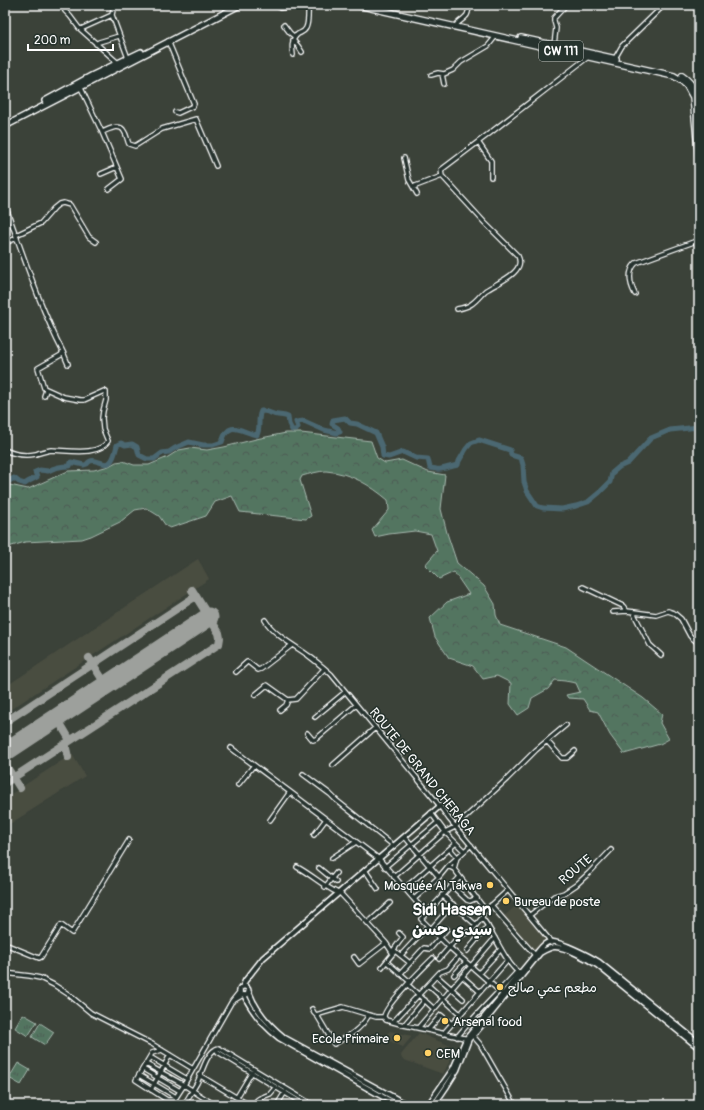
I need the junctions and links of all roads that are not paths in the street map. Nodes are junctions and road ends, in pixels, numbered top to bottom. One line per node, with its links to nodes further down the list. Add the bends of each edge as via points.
1 (114, 5): 13 (street)
2 (233, 5): 26 (main road)
3 (240, 5): 20 (main road)
4 (286, 5): 11 (street)
5 (308, 5): 19 (street, via 306,28)
6 (358, 5): 18 (main road, CW 111)
7 (376, 5): 14 (main road, CW 111)
8 (470, 5): 14 (street, via 468,14)
9 (566, 5): 22 (street, via 554,18)
10 (664, 5): 27 (street, via 622,46)
11 (280, 8)
12 (65, 11): 16 (street)
13 (112, 16): 16 (street); 17 (street)
14 (457, 24): 22 (main road, CW 111)
15 (284, 25): 19 (street)
16 (81, 29): 21 (street)
17 (119, 36): 21 (street); 26 (street)
18 (496, 36): 25 (main road, CW 111); 29 (street, via 484,49 461,62 453,70)
19 (294, 38): 23 (street); 24 (street)
20 (168, 41): 32 (main road); 34 (street, via 194,104 178,114)
21 (96, 44): 28 (street)
22 (554, 45): 27 (main road, CW 111)
23 (302, 52)
24 (293, 55)
25 (588, 57): 27 (main road, CW 111); 38 (street)
26 (128, 58): 28 (main road)
27 (614, 61): 33 (main road, CW 111, via 679,74 693,87); 40 (main road, CW 111, via 671,75 687,86 694,100)
28 (118, 63): 35 (main road)
29 (442, 74): 30 (street); 31 (street)
30 (431, 75)
31 (444, 84)
32 (80, 86): 36 (main road); 37 (street)
33 (699, 104)
34 (175, 112)
35 (5, 122)
36 (5, 126)
37 (102, 132): 41 (street, via 120,127 124,130 129,144 135,146 162,129 196,119); 42 (street)
38 (478, 142): 44 (street, via 444,166 441,170); 45 (street, via 491,161)
39 (404, 158): 46 (street)
40 (699, 159)
41 (216, 166)
42 (117, 167): 43 (street); 47 (street, via 122,179)
43 (101, 174)
44 (442, 176): 46 (street); 55 (street, via 520,260 516,271 486,289 468,307)
45 (491, 177)
46 (413, 187): 48 (street)
47 (109, 189)
48 (417, 194)
49 (5, 205): 50 (street)
50 (16, 237): 52 (street, via 41,223 54,208 63,204 70,206 89,237); 53 (street); 56 (street, via 48,321)
51 (699, 240): 54 (street, via 634,265 630,282)
52 (96, 242)
53 (5, 243)
54 (635, 294)
55 (457, 309)
56 (63, 352): 57 (street); 58 (street, via 38,368)
57 (68, 364)
58 (46, 390): 59 (street); 60 (street, via 78,400 106,392 102,418 107,443 93,450 79,452 51,450 24,455)
59 (44, 396)
60 (5, 450)
61 (583, 587): 62 (street, via 623,606)
62 (627, 611): 63 (street); 64 (street)
63 (613, 612)
64 (633, 612): 66 (street, via 656,615 668,611 674,613); 68 (street, via 650,645)
65 (265, 620): 67 (street, ROUTE DE GRAND CHERAGA, via 270,628)
66 (699, 644)
67 (292, 645): 69 (street, ROUTE DE GRAND CHERAGA); 70 (street, via 261,669 258,670 247,662)
68 (661, 655)
69 (324, 669): 71 (street, ROUTE DE GRAND CHERAGA); 73 (street, via 296,699)
70 (236, 672)
71 (345, 692): 74 (street, ROUTE DE GRAND CHERAGA); 76 (street)
72 (255, 695): 73 (street, via 267,684)
73 (288, 700): 75 (street)
74 (356, 705): 78 (street, ROUTE DE GRAND CHERAGA); 79 (street, via 316,739 313,740)
75 (280, 710)
76 (315, 718)
77 (566, 725): 80 (street)
78 (375, 728): 84 (street); 88 (street, ROUTE DE GRAND CHERAGA)
79 (307, 734)
80 (547, 741): 82 (street, via 564,758); 93 (street)
81 (231, 748): 83 (street)
82 (575, 751)
83 (254, 765): 86 (street); 87 (street)
84 (333, 765)
85 (302, 774): 102 (street)
86 (238, 785)
87 (290, 792): 90 (street); 91 (street)
88 (440, 806): 89 (street); 93 (street, ROUTE DE GRAND CHERAGA)
89 (431, 814): 92 (street); 96 (street)
90 (326, 819): 95 (street); 98 (street)
91 (270, 820)
92 (437, 823): 94 (street); 100 (street)
93 (455, 827): 94 (street); 101 (street, ROUTE DE GRAND CHERAGA)
94 (445, 832): 99 (street); 106 (street)
95 (314, 835)
96 (404, 837): 100 (street); 102 (street)
97 (129, 840): 149 (street, via 72,933 60,925 39,958)
98 (356, 842): 108 (street); 109 (street)
99 (456, 843): 103 (street); 105 (street)
100 (411, 845): 106 (street); 113 (street)
101 (471, 845): 105 (street); 127 (street, ROUTE DE GRAND CHERAGA)
102 (394, 846): 109 (street)
103 (450, 849): 107 (street); 110 (street)
104 (611, 850): 137 (street, ROUTE, via 576,885 554,896)
105 (464, 851): 107 (street)
106 (420, 854): 110 (street); 119 (street)
107 (457, 857): 111 (street); 115 (street)
108 (332, 858)
109 (378, 859): 113 (street); 116 (street)
110 (430, 866): 120 (street); 125 (street)
111 (448, 866): 115 (street); 120 (street)
112 (297, 867): 124 (street)
113 (385, 867): 119 (street)
114 (318, 868): 121 (street)
115 (454, 868): 118 (street)
116 (365, 870): 126 (street); 128 (street)
117 (336, 873): 121 (street)
118 (460, 876): 123 (street); 130 (street)
119 (394, 877): 125 (street)
120 (440, 877): 131 (street)
121 (331, 878): 122 (street); 124 (street)
122 (336, 882)
123 (451, 885): 129 (street); 130 (street, via 467,900)
124 (325, 887): 128 (street)
125 (404, 888): 131 (street)
126 (378, 889)
127 (508, 890): 134 (street); 137 (street, ROUTE DE GRAND CHERAGA)
128 (339, 893): 139 (street); 176 (street, via 262,958 249,975)
129 (442, 895): 133 (street); 135 (street)
130 (477, 898): 136 (street, via 484,908)
131 (414, 899): 135 (street)
132 (390, 903): 139 (street)
133 (453, 904): 140 (street); 142 (street)
134 (492, 905): 136 (street); 155 (street)
135 (426, 913): 142 (street, via 421,919)
136 (483, 913): 138 (street)
137 (530, 915): 147 (street, ROUTE DE GRAND CHERAGA)
138 (482, 918): 140 (street); 141 (street)
139 (368, 923): 148 (street)
140 (476, 925): 150 (street, via 471,931 459,936)
141 (488, 926): 146 (street); 153 (street)
142 (429, 927): 145 (street); 154 (street)
143 (447, 929): 145 (street)
144 (399, 933): 148 (street, via 403,937 392,952)
145 (440, 938): 150 (street); 163 (street, via 430,949 424,948)
146 (495, 938): 152 (street); 164 (street)
147 (551, 941): 151 (street, ROUTE DE GRAND CHERAGA); 155 (street); 202 (street, via 575,949 599,962)
148 (386, 943): 157 (street, via 359,964)
149 (5, 944)
150 (449, 947): 156 (street); 159 (street)
151 (552, 947): 181 (street, via 540,953); 203 (street, via 562,948 597,965)
152 (501, 949): 160 (street); 169 (street)
153 (466, 951)
154 (401, 955): 161 (street, via 395,951); 163 (street)
155 (535, 955): 167 (street)
156 (459, 956): 162 (street); 171 (street, via 448,969)
157 (354, 957)
158 (433, 958): 174 (street)
159 (439, 959)
160 (508, 960): 167 (street); 173 (street)
161 (387, 962): 165 (street); 168 (street)
162 (466, 962): 164 (street); 170 (street)
163 (410, 963): 168 (street)
164 (471, 966): 169 (street); 172 (street)
165 (382, 968)
166 (5, 973): 205 (street, via 40,978 68,994 91,1013)
167 (518, 973): 181 (street)
168 (400, 974): 174 (street)
169 (479, 974): 173 (street)
170 (454, 975)
171 (437, 976): 175 (street); 177 (street)
172 (462, 976): 177 (street); 179 (street)
173 (489, 982): 179 (street); 181 (street)
174 (409, 983): 180 (street); 192 (street, via 386,1010)
175 (428, 985): 180 (street); 183 (street)
176 (247, 989): 178 (street, via 241,988); 182 (street, via 248,994); 236 (street, via 263,1017 285,1038)
177 (451, 989): 183 (street); 184 (street)
178 (240, 991): 182 (street); 186 (street)
179 (480, 992): 189 (street)
180 (418, 994): 185 (street); 193 (street)
181 (503, 994): 199 (street); 200 (street, via 474,1017); 201 (street)
182 (244, 995): 186 (street); 235 (street, via 264,1024 283,1041)
183 (443, 999): 188 (street); 189 (street)
184 (463, 999)
185 (425, 1000): 188 (street); 195 (street)
186 (232, 1001): 211 (street)
187 (312, 1009): 190 (street)
188 (434, 1009): 196 (street)
189 (460, 1014): 194 (street)
190 (316, 1015): 191 (street, via 343,1007); 191 (street, via 334,1044 356,1030)
191 (369, 1015): 192 (street)
192 (384, 1017): 193 (street)
193 (393, 1022): 195 (street)
194 (452, 1024): 197 (street, via 441,1015); 198 (street)
195 (404, 1025): 196 (street)
196 (418, 1028): 197 (street)
197 (428, 1030): 198 (street)
198 (443, 1034): 200 (street)
199 (473, 1036): 201 (street); 239 (street)
200 (457, 1037): 201 (street)
201 (468, 1039): 237 (street, via 453,1068); 238 (street, via 457,1070)
202 (699, 1043)
203 (699, 1048)
204 (216, 1049): 213 (street); 215 (street, via 212,1051); 223 (street, via 219,1048)
205 (162, 1050): 206 (street); 207 (street)
206 (170, 1055): 209 (street); 211 (street)
207 (150, 1057): 208 (street); 209 (street)
208 (146, 1064): 210 (street); 212 (street)
209 (165, 1066): 212 (street); 217 (street)
210 (143, 1069): 214 (street); 216 (street)
211 (193, 1069): 217 (street)
212 (161, 1072): 216 (street); 219 (street)
213 (252, 1072): 220 (street); 225 (street)
214 (140, 1075): 218 (street); 221 (street, via 136,1080)
215 (199, 1075): 222 (street); 225 (street)
216 (158, 1078): 218 (street); 224 (street)
217 (187, 1079): 219 (street)
218 (154, 1084): 221 (street); 226 (street)
219 (184, 1085): 222 (street); 224 (street)
220 (276, 1087): 223 (street); 231 (street)
221 (151, 1090): 226 (street, via 167,1100)
222 (192, 1091): 227 (street); 229 (street)
223 (286, 1091): 232 (street); 233 (street); 234 (street)
224 (180, 1092): 226 (street)
225 (237, 1097): 230 (street)
226 (175, 1098): 228 (street)
227 (213, 1104)
228 (171, 1105)
229 (184, 1105)
230 (249, 1105)
231 (254, 1105)
232 (277, 1105)
233 (305, 1105)
234 (313, 1105)
235 (399, 1105)
236 (408, 1105)
237 (428, 1105)
238 (434, 1105)
239 (515, 1105)

